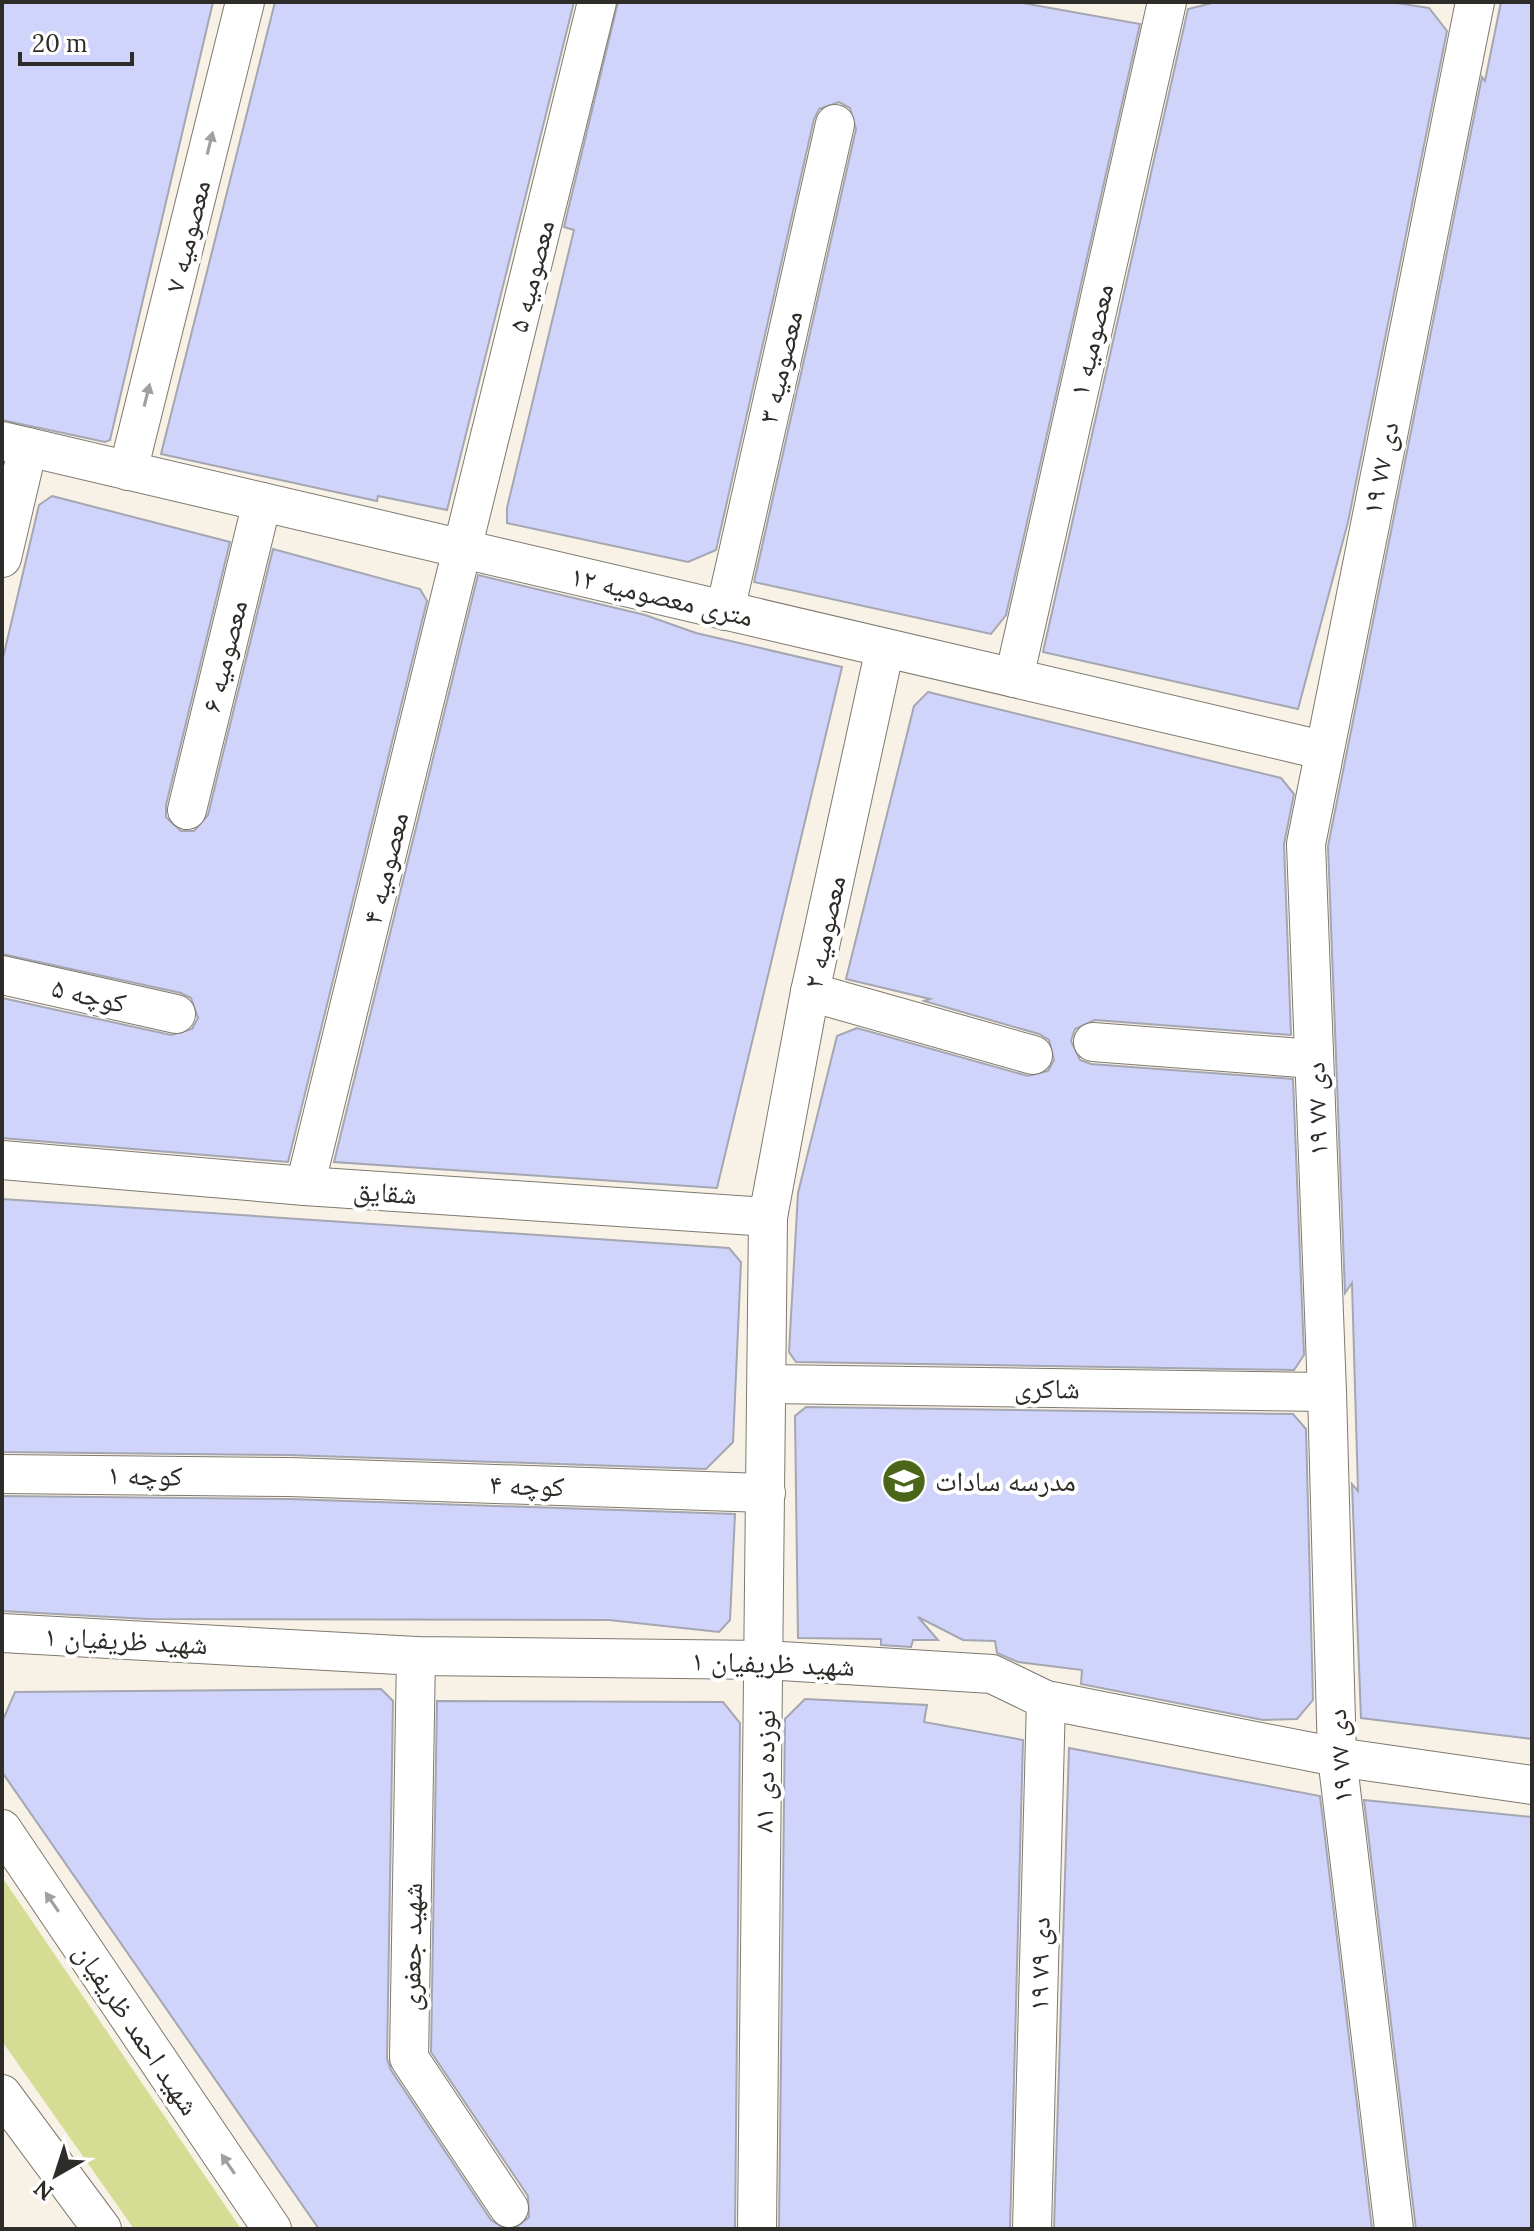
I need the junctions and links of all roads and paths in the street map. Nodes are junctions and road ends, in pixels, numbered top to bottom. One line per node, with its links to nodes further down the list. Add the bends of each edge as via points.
1 (245, 2): 7 (street, معصومیه ۷, one-way to 1)
2 (597, 2): 9 (street, معصومیه ۵)
3 (1167, 2): 13 (street, معصومیه ۱)
4 (1471, 3): 14 (street, ۱۹ دی ۷۷)
5 (835, 124): 11 (street, معصومیه ۳)
6 (15, 444): 7 (street, ۱۲ متری معصومیه); 10 (street)
7 (128, 471): 8 (street, ۱۲ متری معصومیه)
8 (262, 502): 9 (street, ۱۲ متری معصومیه); 15 (street, معصومیه ۶)
9 (464, 550): 11 (street, ۱۲ متری معصومیه); 23 (street, معصومیه ۴)
10 (2, 558)
11 (725, 611): 12 (street, ۱۲ متری معصومیه)
12 (885, 648): 13 (street, ۱۲ متری معصومیه); 17 (street, معصومیه ۲)
13 (1014, 678): 14 (street, ۱۲ متری معصومیه)
14 (1322, 750): 21 (street, ۱۹ دی ۷۷, via 1306,844)
15 (187, 810)
16 (2, 975): 18 (street, کوچه ۵)
17 (810, 992): 20 (street); 24 (street, معصومیه ۲)
18 (176, 1014)
19 (1093, 1042): 21 (street)
20 (1033, 1055)
21 (1314, 1059): 26 (street, ۱۹ دی ۷۷)
22 (2, 1160): 23 (street, شقایق)
23 (305, 1186): 24 (street, شقایق)
24 (768, 1217): 25 (street, نوزده دی ۸۱)
25 (767, 1384): 26 (street, شاکری); 29 (street, نوزده دی ۸۱)
26 (1327, 1392): 34 (street, ۱۹ دی ۷۷)
27 (2, 1474): 28 (street, کوچه ۱)
28 (289, 1477): 29 (street, کوچه ۴)
29 (766, 1493): 32 (street, نوزده دی ۸۱)
30 (2, 1633): 31 (street, شهید ظریفیان ۱)
31 (416, 1656): 32 (street, شهید ظریفیان ۱); 38 (street, شهید جعفری, via 409,2058)
32 (765, 1660): 33 (street, شهید ظریفیان ۱, via 992,1674); 41 (street, نوزده دی ۸۱)
33 (1046, 1700): 34 (street, شهید ظریفیان ۱); 42 (street, ۱۹ دی ۷۹)
34 (1337, 1757): 35 (street, شهید ظریفیان ۱); 43 (street, ۱۹ دی ۷۷)
35 (1532, 1785)
36 (2, 1829): 40 (street, شهید احمد ظریفیان, one-way to 36)
37 (2, 2094): 39 (street)
38 (509, 2208)
39 (102, 2229)
40 (272, 2229)
41 (757, 2229)
42 (1032, 2229)
43 (1394, 2229)

